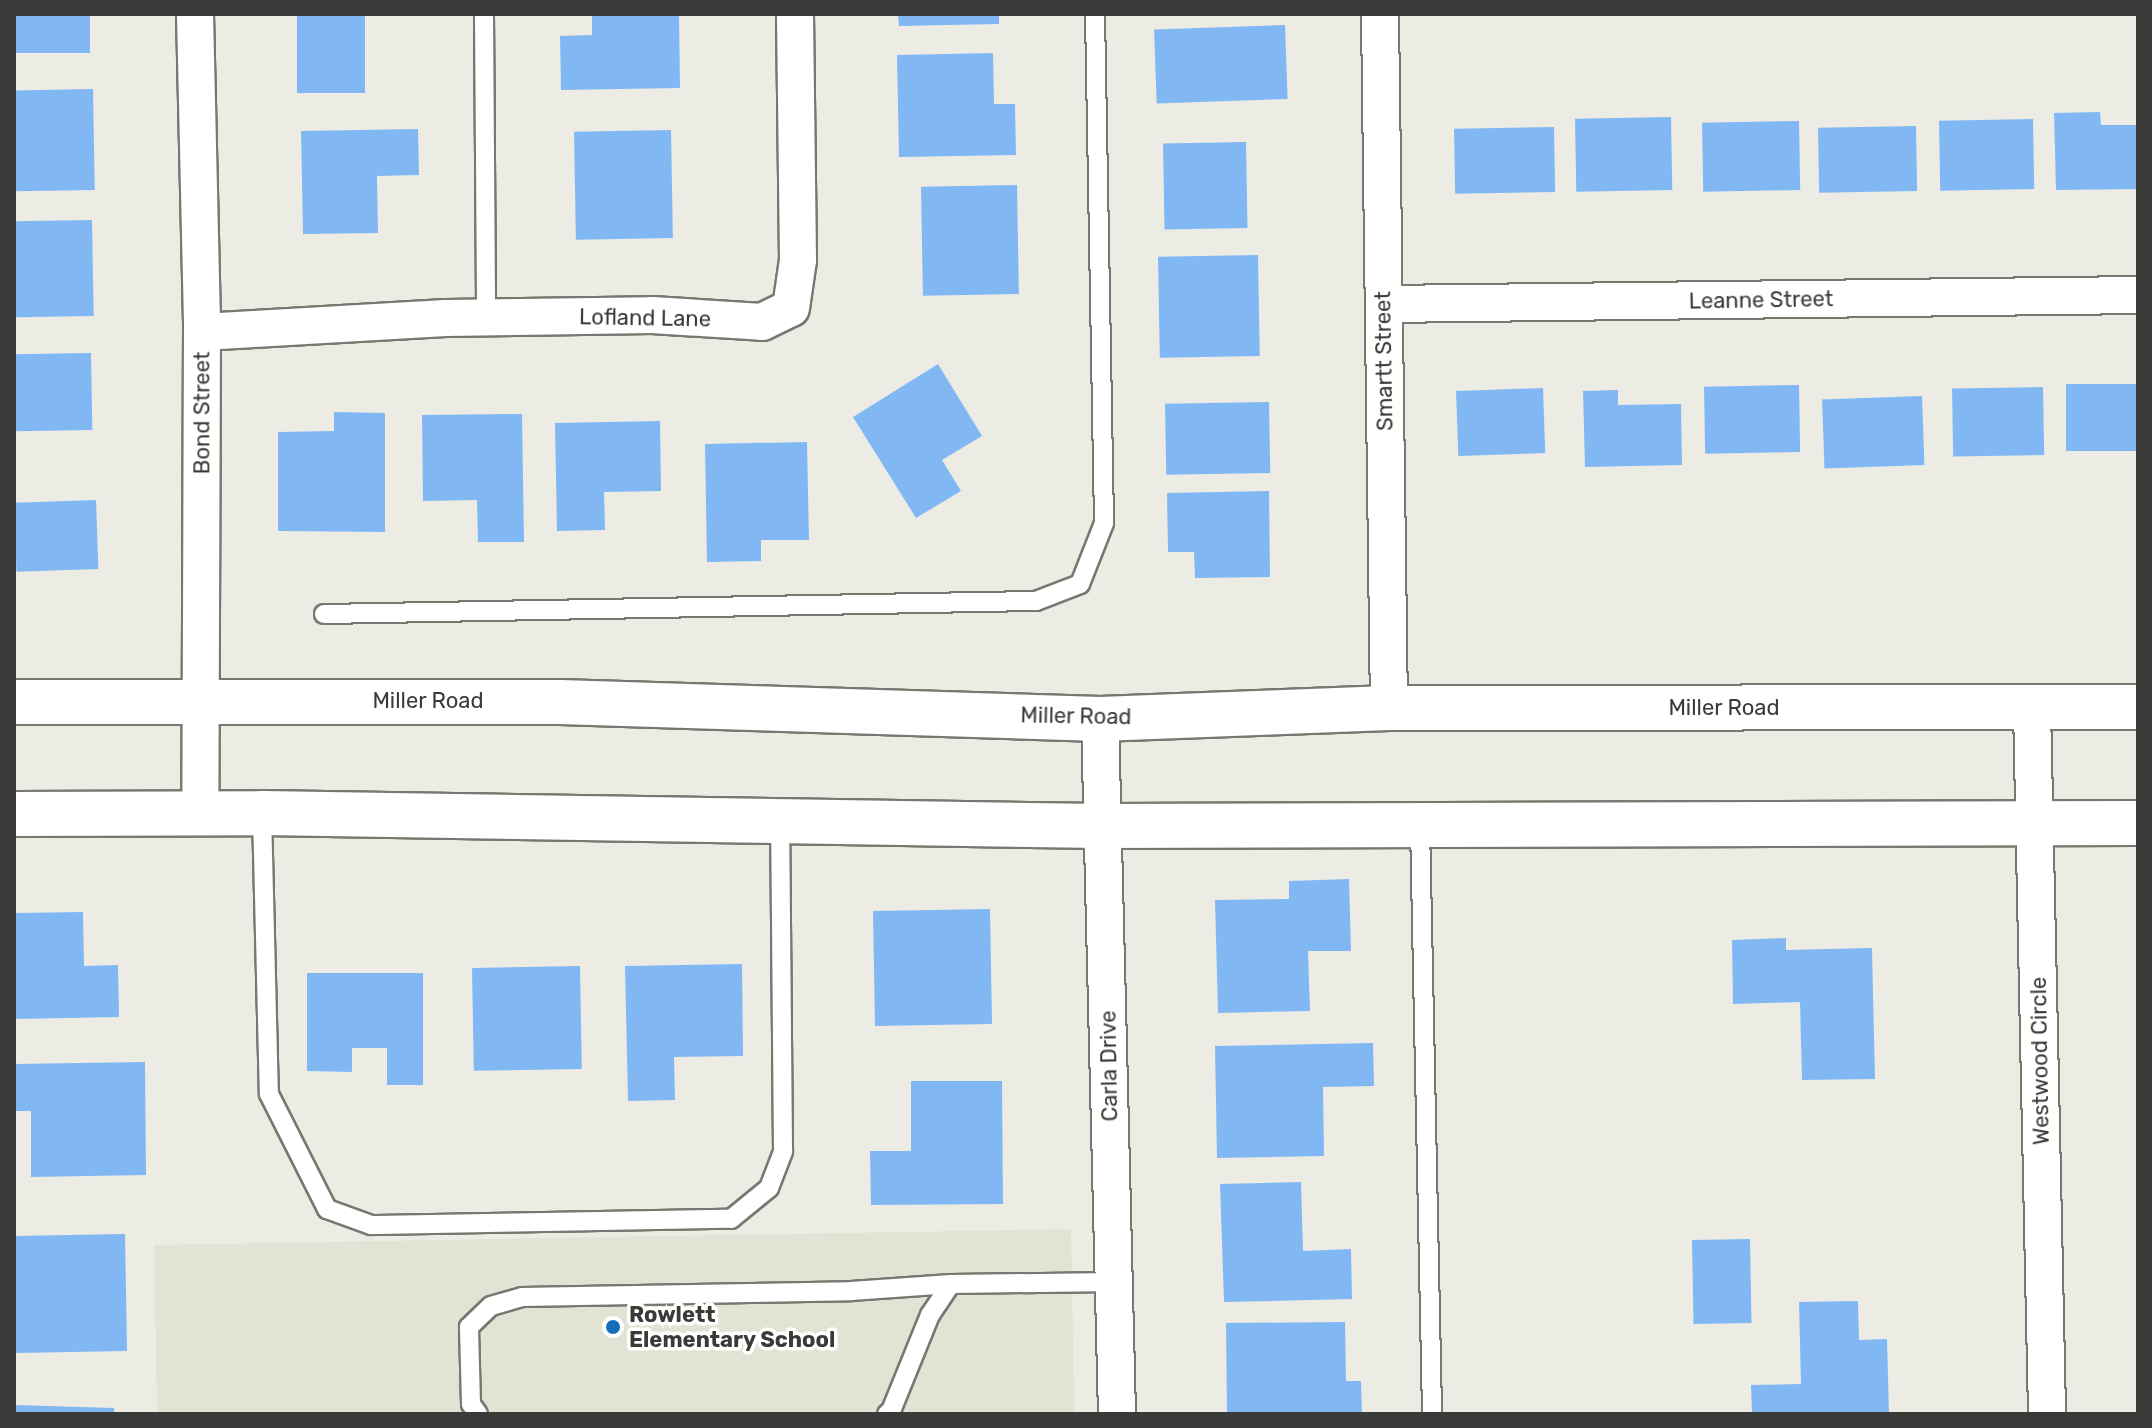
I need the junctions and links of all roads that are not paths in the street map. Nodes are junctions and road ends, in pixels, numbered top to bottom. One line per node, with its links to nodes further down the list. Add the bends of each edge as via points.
1 (195, 14): 9 (street, Bond Street)
2 (484, 14): 8 (lane)
3 (795, 14): 8 (street, Lofland Lane, via 798,260 791,308 762,322 652,315)
4 (1095, 14): 10 (lane, via 1104,523 1080,584 1036,601)
5 (1380, 14): 7 (street, Smartt Street)
6 (2138, 295): 7 (street, Leanne Street)
7 (1384, 304): 14 (street, Smartt Street)
8 (486, 317): 9 (street, Lofland Lane)
9 (202, 332): 11 (street, Bond Street)
10 (324, 614)
11 (199, 701): 12 (main road, Miller Road); 16 (main road, Miller Road, via 560,702); 17 (street, Bond Street)
12 (14, 702)
13 (2138, 707): 15 (main road, Miller Road)
14 (1389, 708): 15 (main road, Miller Road); 16 (main road, Miller Road)
15 (2032, 708): 21 (street, Westwood Circle)
16 (1100, 719): 24 (street, Carla Drive)
17 (200, 813): 18 (main road); 19 (main road)
18 (262, 813): 20 (main road); 20 (lane, via 269,1094 327,1209 371,1225 731,1219 769,1188 783,1151)
19 (14, 814)
20 (780, 822): 24 (main road)
21 (2035, 823): 22 (main road); 23 (main road); 31 (street, Westwood Circle)
22 (2138, 823)
23 (1420, 825): 24 (main road); 30 (lane)
24 (1102, 826): 25 (street, Carla Drive)
25 (1114, 1282): 26 (lane); 29 (street, Carla Drive)
26 (951, 1284): 27 (lane, via 522,1297 491,1306 469,1327 471,1404); 28 (lane, via 930,1315)
27 (478, 1414)
28 (887, 1414)
29 (1117, 1414)
30 (1432, 1414)
31 (2047, 1414)

